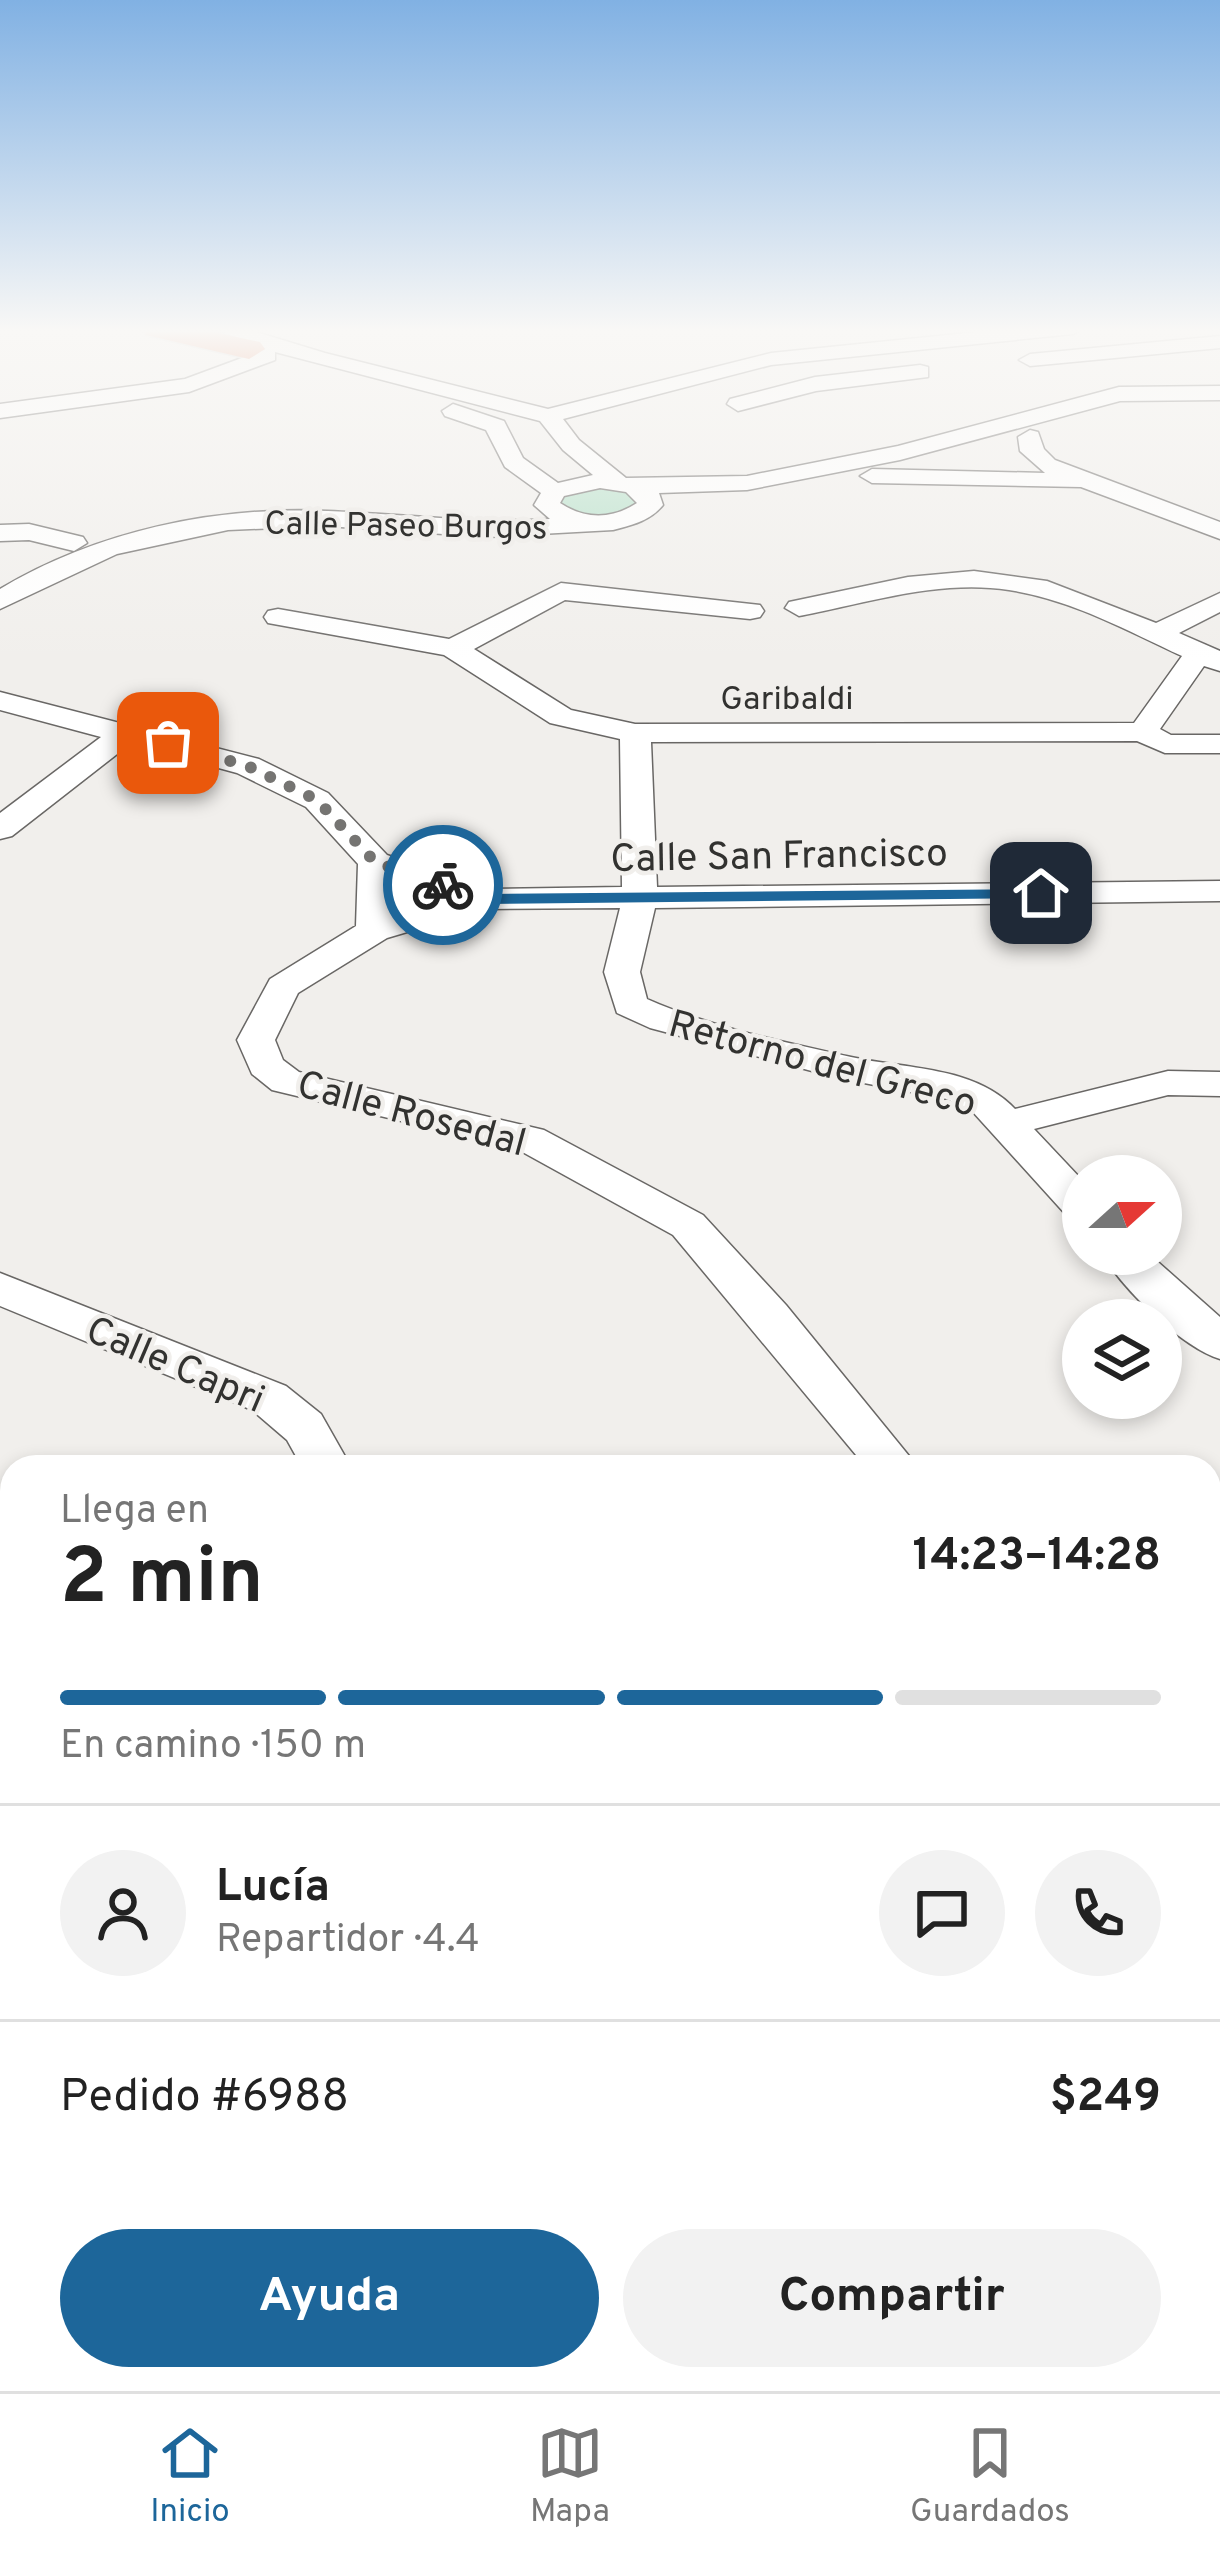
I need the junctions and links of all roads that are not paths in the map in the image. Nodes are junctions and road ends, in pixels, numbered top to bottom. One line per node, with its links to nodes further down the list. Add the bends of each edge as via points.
1 (503, 440): 9 (street)
2 (566, 440): 8 (street)
3 (966, 440): 8 (street, via 747,483)
4 (987, 440): 6 (street)
5 (1030, 440): 7 (street, via 1046,465)
6 (869, 476): 7 (street); 11 (street)
7 (1081, 481): 13 (street)
8 (625, 484): 9 (street, Calle Paseo Burgos, via 582,482); 11 (street, via 648,495)
9 (550, 498): 12 (street, via 569,519); 15 (street, Calle Paseo Burgos, via 480,514 255,502)
10 (1220, 511): 13 (street)
11 (641, 514): 12 (street, Calle Paseo Burgos)
12 (611, 522): 16 (street, Calle Paseo Burgos)
13 (1208, 526)
14 (0, 533): 15 (street)
15 (74, 543): 17 (street, Calle Paseo Burgos)
16 (544, 560): 18 (street, Calle Paseo Burgos, via 307,518 227,524 129,544); 21 (street, via 764,621 969,578 1028,585); 22 (street)
17 (0, 578)
18 (0, 601)
19 (1220, 601): 21 (street)
20 (278, 617): 22 (street)
21 (1157, 633): 23 (street)
22 (453, 648): 27 (street, Garibaldi, via 560,717)
23 (1209, 658): 26 (street)
24 (0, 701): 25 (street)
25 (128, 731): 29 (street); 30 (street, via 248,766 317,800)
26 (1143, 732): 27 (street, Garibaldi); 28 (street, Garibaldi, via 1165,744)
27 (635, 734): 32 (street)
28 (1220, 744)
29 (0, 829)
30 (375, 862): 33 (street, Calle San Francisco); 34 (street)
31 (1220, 891): 32 (street, Calle San Francisco)
32 (640, 898): 33 (street, Calle San Francisco); 36 (street, Retorno del Greco, via 622,973 630,1005 663,1020 957,1090)
33 (483, 899): 34 (street, Calle San Francisco)
34 (374, 929): 42 (street, Calle Rosedal, via 283,987 256,1040 266,1066 286,1082 530,1139 688,1225)
35 (1220, 1084): 36 (street, via 1168,1083)
36 (1009, 1123): 37 (street, Retorno del Greco)
37 (1062, 1183)
38 (1143, 1275): 40 (street)
39 (0, 1289): 41 (street, Calle Capri, via 269,1398 304,1427)
40 (1220, 1342)
41 (320, 1455)
42 (884, 1455)

